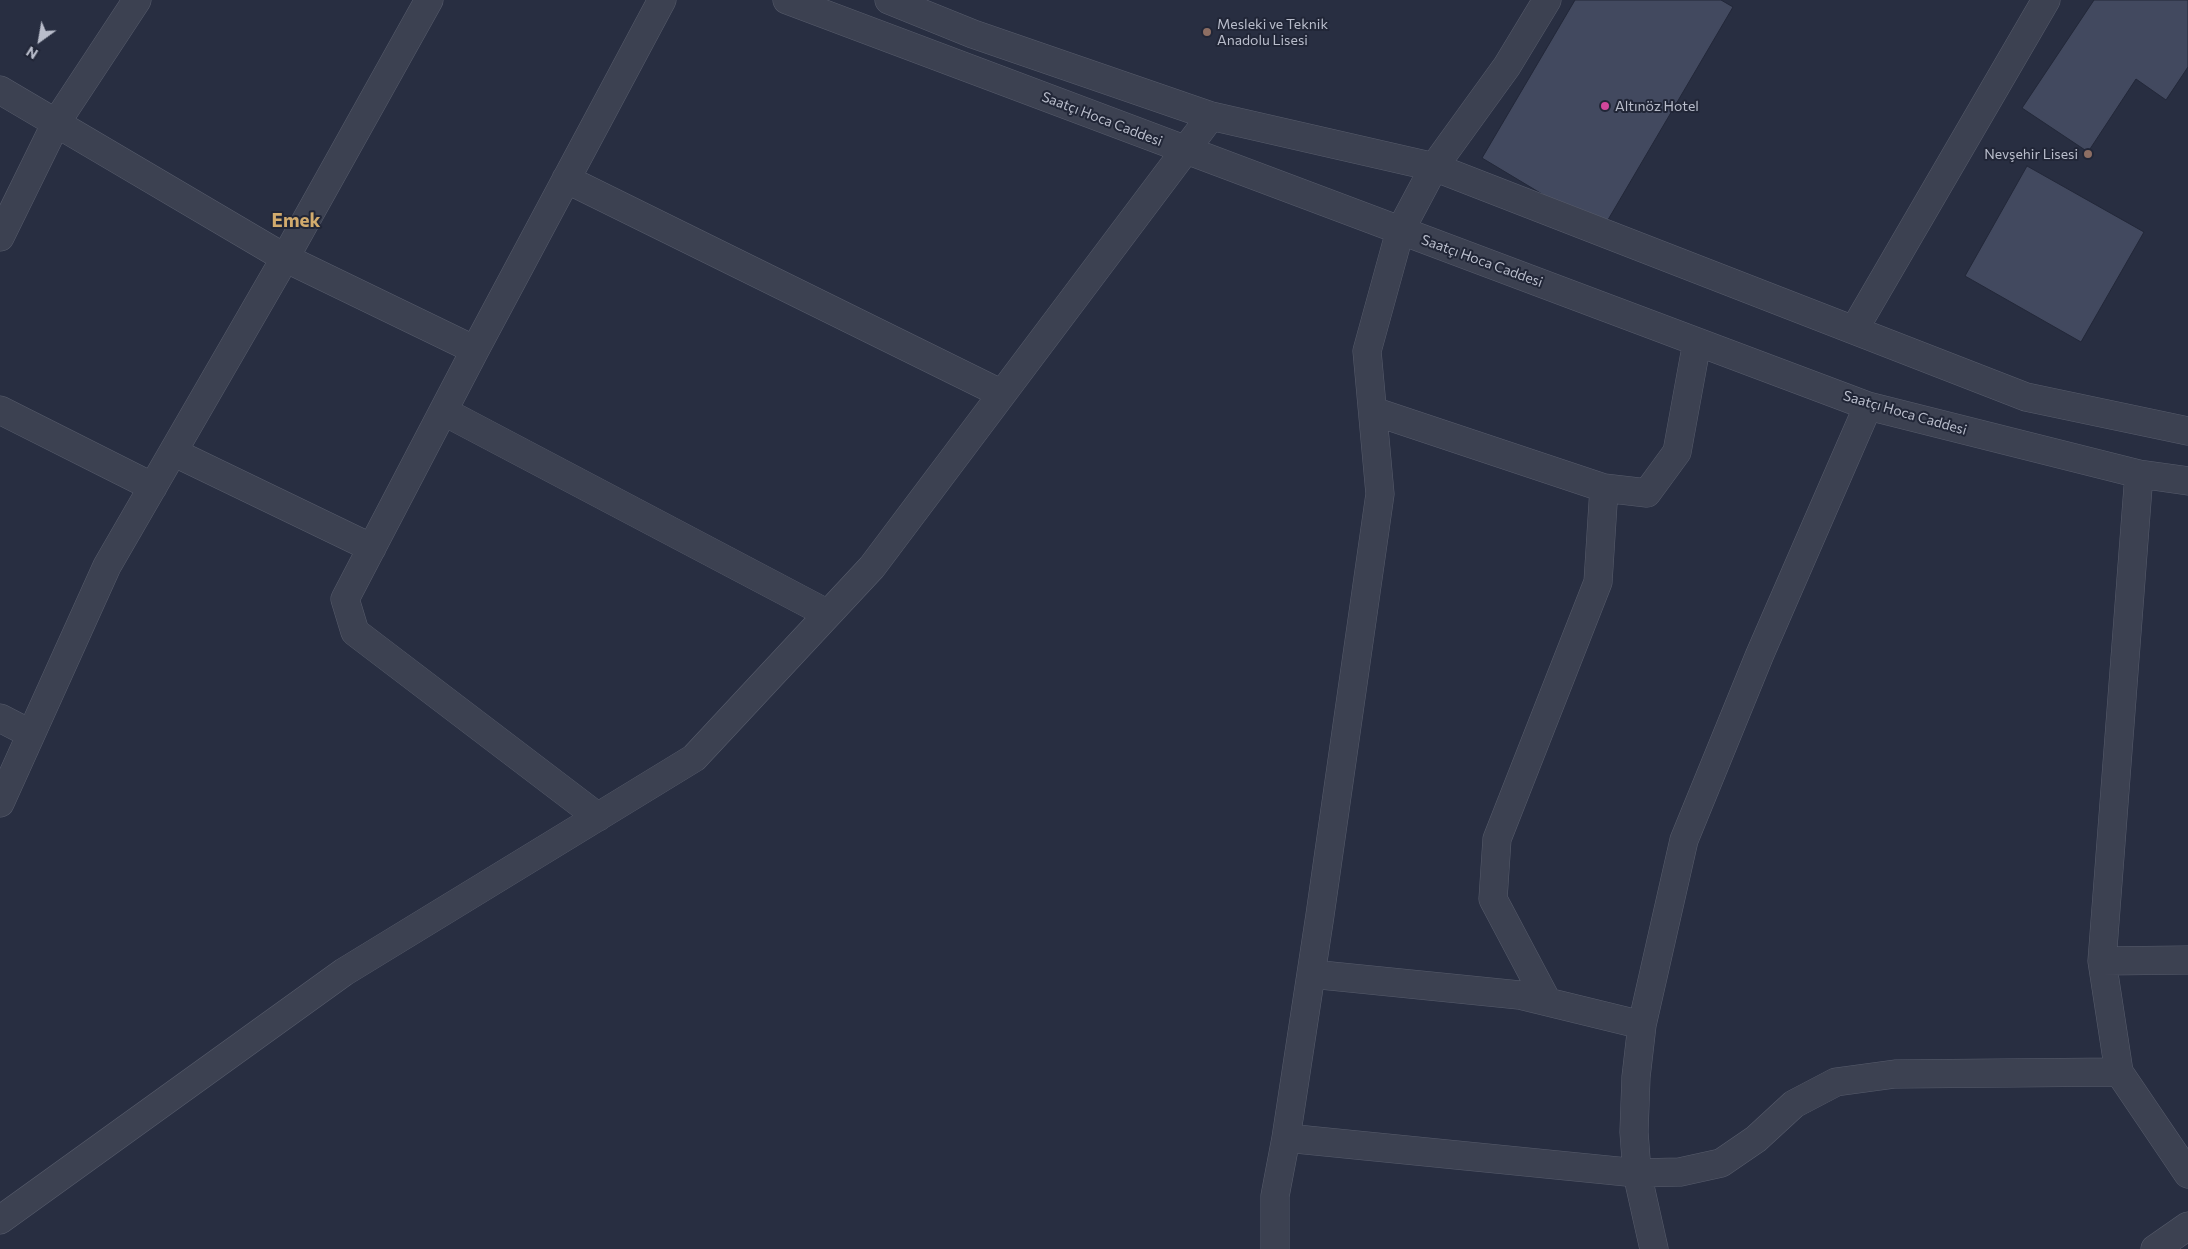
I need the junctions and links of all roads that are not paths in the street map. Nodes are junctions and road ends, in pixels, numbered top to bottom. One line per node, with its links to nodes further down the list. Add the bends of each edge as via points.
1 (138, 0): 10 (street)
2 (429, 0): 16 (street)
3 (662, 0): 13 (street)
4 (787, 0): 11 (street, Saatçı Hoca Caddesi)
5 (889, 0): 9 (street, via 973,34)
6 (1547, 0): 12 (street, via 1507,66)
7 (2046, 0): 17 (street)
8 (0, 90): 10 (street)
9 (1211, 116): 11 (street); 12 (street)
10 (56, 123): 15 (street); 16 (street)
11 (1185, 151): 14 (street, Saatçı Hoca Caddesi); 20 (street)
12 (1434, 167): 14 (street); 17 (street)
13 (566, 179): 19 (street); 20 (street)
14 (1400, 231): 18 (street, Saatçı Hoca Caddesi); 24 (street, via 1367,350)
15 (0, 237)
16 (284, 258): 19 (street); 26 (street)
17 (1854, 330): 25 (street, via 2026,397)
18 (1698, 342): 21 (street, Saatçı Hoca Caddesi); 30 (street, via 1677,452 1647,493)
19 (475, 350): 23 (street)
20 (1002, 394): 32 (street, via 872,568)
21 (1868, 406): 27 (street, Saatçı Hoca Caddesi); 41 (street, via 1760,654 1684,840)
22 (0, 410): 29 (street)
23 (443, 411): 31 (street); 32 (street)
24 (1372, 411): 30 (street); 39 (street, via 1380,494)
25 (2188, 431)
26 (173, 452): 29 (street); 31 (street)
27 (2138, 474): 28 (street, Saatçı Hoca Caddesi); 37 (street)
28 (2188, 481)
29 (153, 487): 34 (street, via 107,566)
30 (1604, 488): 40 (street, via 1598,582 1497,839 1493,899)
31 (372, 548): 36 (street, via 346,599 355,632)
32 (828, 614): 36 (street, via 694,758)
33 (0, 718): 34 (street)
34 (31, 734): 35 (street)
35 (0, 803)
36 (598, 817): 46 (street, via 344,972)
37 (2102, 960): 38 (street); 42 (street)
38 (2188, 960)
39 (1310, 974): 40 (street, via 1519,995); 43 (street)
40 (1547, 1001): 41 (street)
41 (1642, 1025): 44 (street, via 1634,1123)
42 (2119, 1072): 44 (street, via 1895,1074 1836,1082 1794,1104 1756,1139 1721,1163 1680,1172); 45 (street)
43 (1286, 1138): 44 (street); 48 (street, via 1274,1196)
44 (1637, 1173): 49 (street)
45 (2188, 1174)
46 (0, 1220)
47 (2188, 1226): 50 (street)
48 (1275, 1249)
49 (1654, 1249)
50 (2155, 1249)

